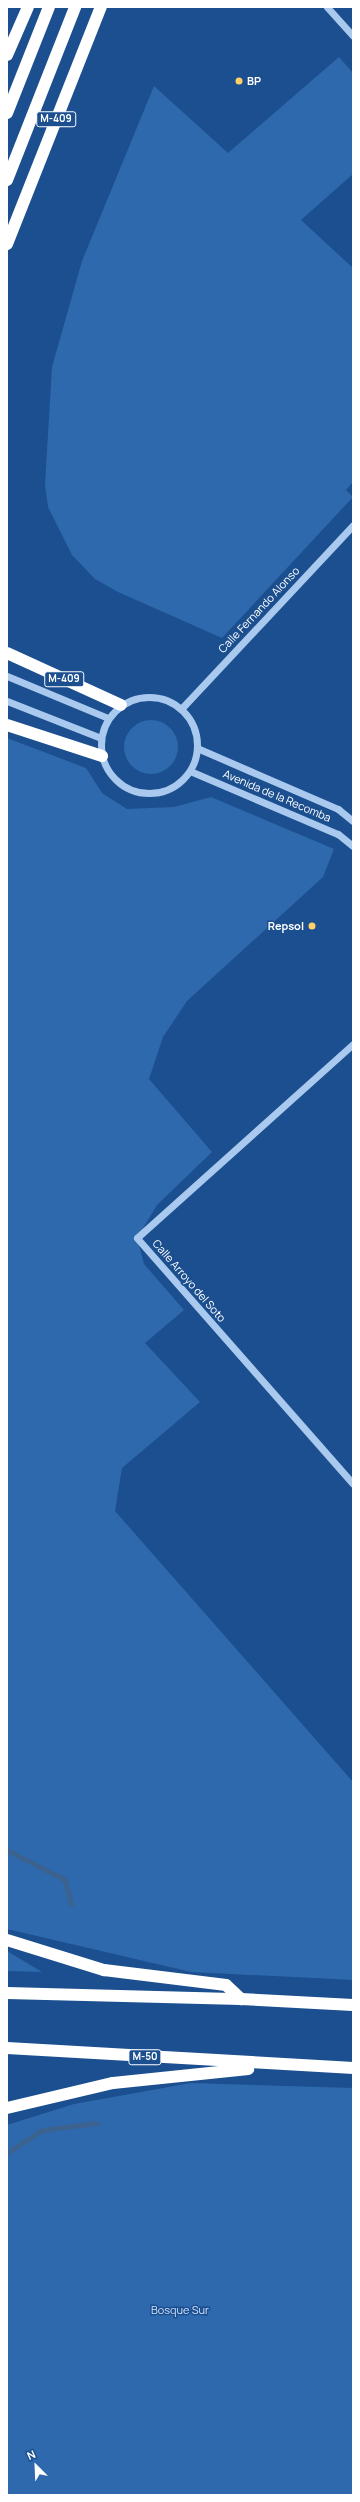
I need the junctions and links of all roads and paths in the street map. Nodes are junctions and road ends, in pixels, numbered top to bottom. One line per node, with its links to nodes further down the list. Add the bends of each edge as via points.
1 (28, 7): 7 (highway)
2 (49, 7): 8 (highway)
3 (75, 7): 9 (highway, M-409)
4 (101, 7): 10 (highway, M-409)
5 (328, 7): 6 (street)
6 (353, 36)
7 (7, 55)
8 (7, 113)
9 (7, 180)
10 (19, 215): 11 (highway, M-409); 12 (highway, M-409)
11 (7, 244)
12 (7, 254)
13 (353, 525): 18 (street, Calle Fernando Alonso)
14 (7, 653): 17 (highway, M-409)
15 (7, 676): 19 (street)
16 (7, 701): 21 (street)
17 (121, 705): 18 (street, via 136,699 152,697 167,700); 19 (street)
18 (181, 709): 22 (street, via 194,727)
19 (108, 718): 21 (street)
20 (7, 726): 23 (highway)
21 (101, 738): 23 (street)
22 (197, 748): 24 (street); 25 (street, Avenida de la Recomba)
23 (102, 756): 24 (street, via 108,771 119,783 133,791 165,791 179,783)
24 (190, 771): 28 (street, Avenida de la Recomba, via 338,834)
25 (338, 809): 26 (street); 27 (street, Avenida de la Recomba)
26 (353, 814)
27 (353, 821)
28 (353, 846)
29 (353, 1044): 30 (street, Calle Arroyo del Soto, via 137,1238)
30 (353, 1484)
31 (7, 1940): 33 (highway, via 104,1970 226,1985)
32 (7, 1993): 33 (highway)
33 (241, 1999): 34 (highway)
34 (353, 2005)
35 (7, 2048): 36 (highway, M-50)
36 (282, 2065): 37 (highway, M-50); 38 (highway, via 113,2083)
37 (353, 2068)
38 (7, 2108)

